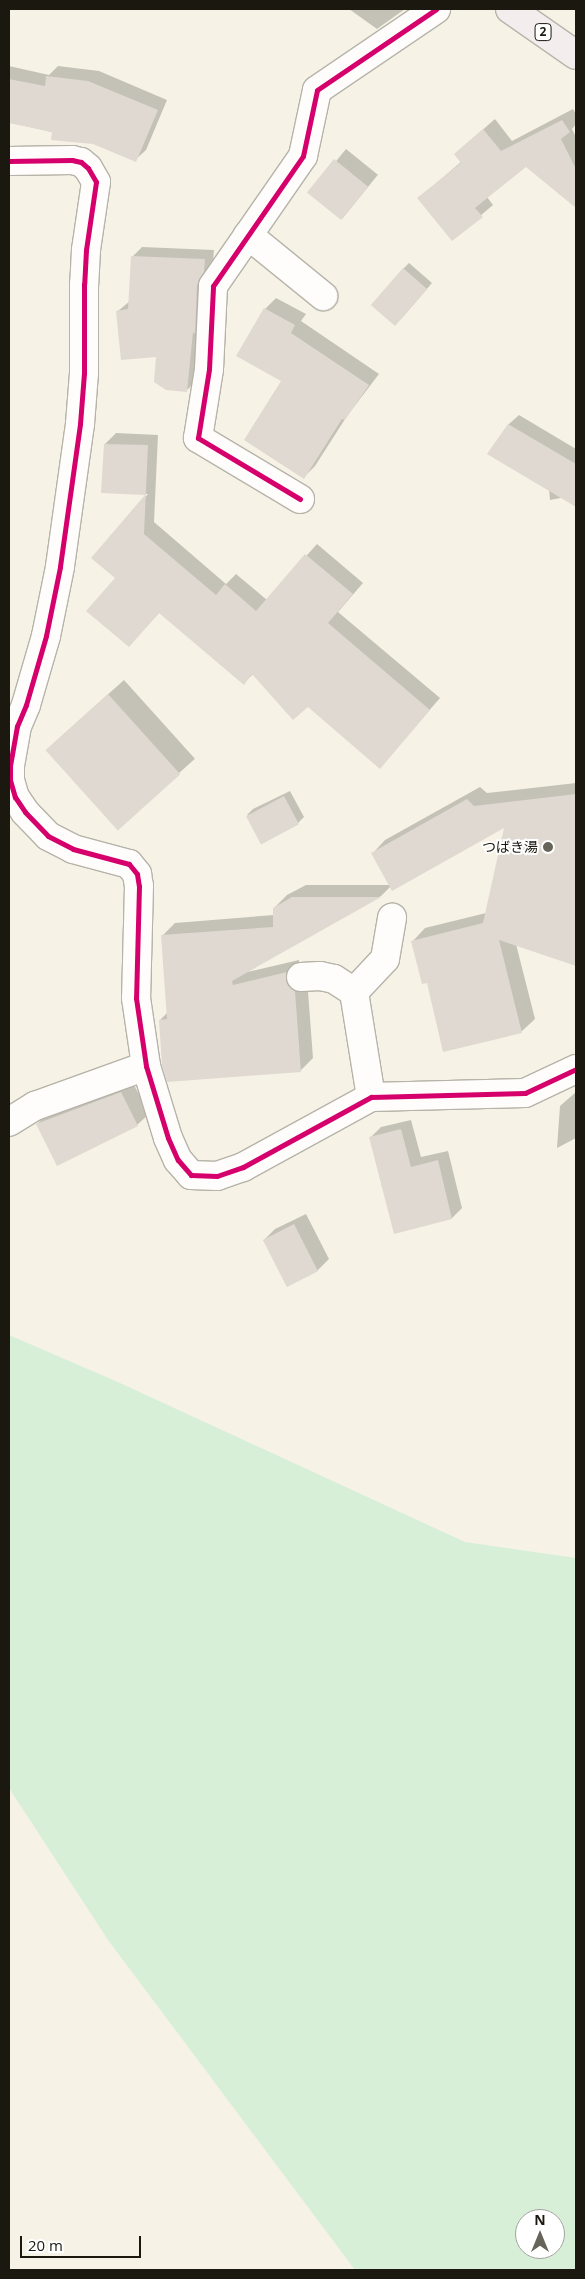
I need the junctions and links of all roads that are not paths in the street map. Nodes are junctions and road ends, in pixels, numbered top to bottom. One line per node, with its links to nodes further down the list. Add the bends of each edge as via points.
1 (436, 9): 5 (street, via 317,90 303,156)
2 (510, 9): 3 (main road, 2)
3 (576, 55)
4 (9, 161): 11 (street, via 81,162 96,182 86,250 81,407 60,567 46,636 15,734 10,780 15,797 25,812 48,836 73,849 129,864 137,874 136,998)
5 (248, 235): 6 (street); 7 (street, via 213,286 209,369 198,438)
6 (323, 296)
7 (300, 499)
8 (392, 918): 10 (street, via 385,959)
9 (301, 977): 10 (street, via 334,979)
10 (354, 992): 13 (street)
11 (146, 1066): 13 (street, via 168,1138 178,1160 191,1175 230,1173); 14 (street, via 35,1106)
12 (576, 1068): 13 (street, via 525,1093)
13 (371, 1097)
14 (9, 1122)

